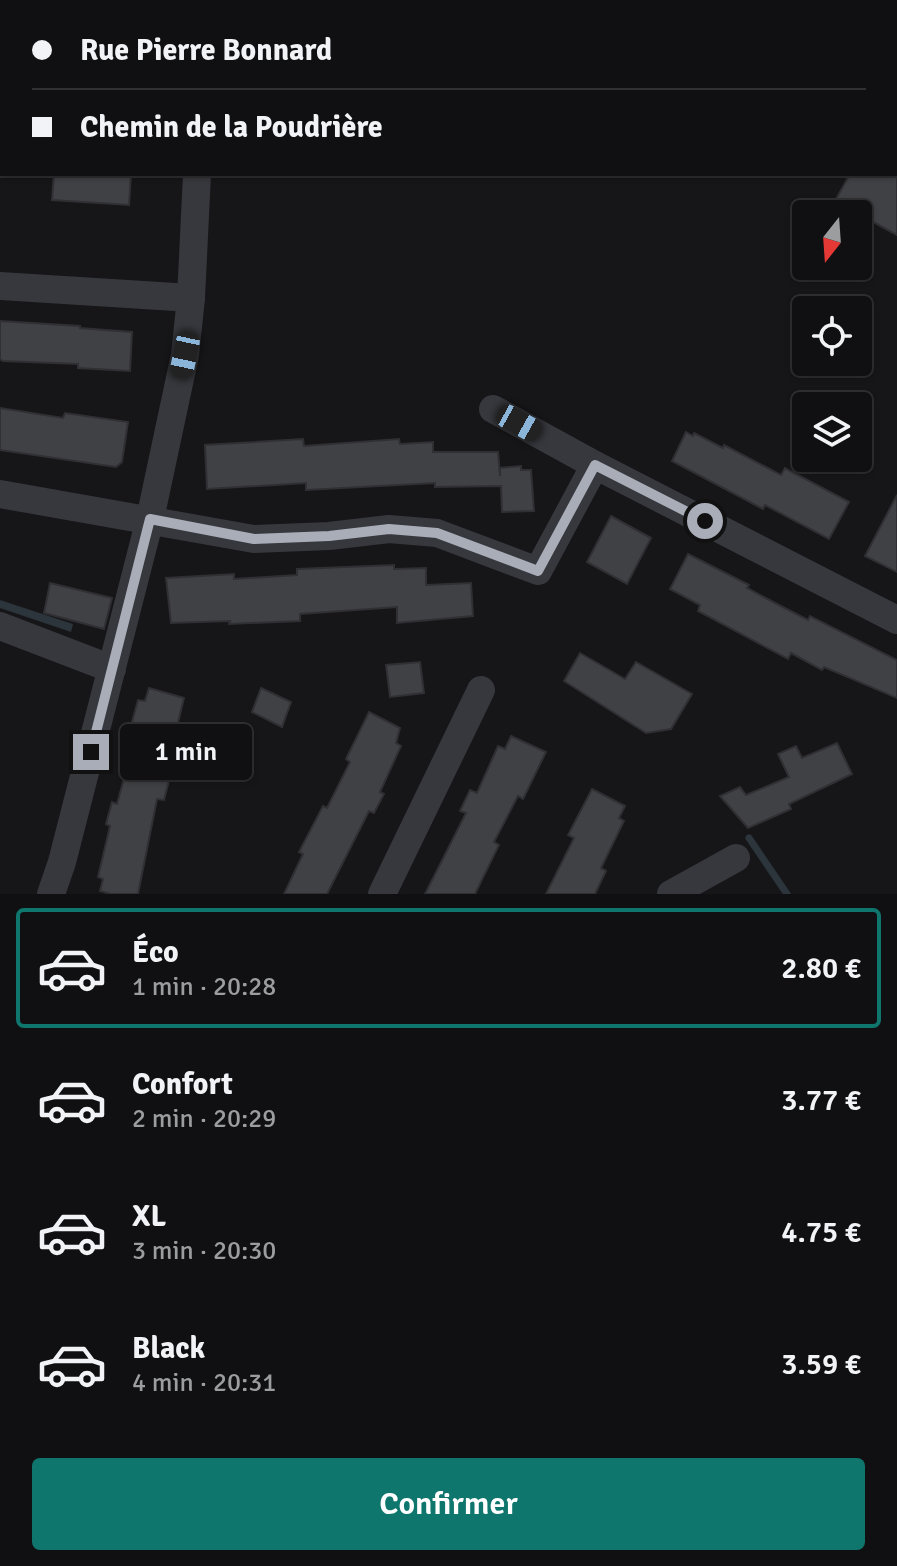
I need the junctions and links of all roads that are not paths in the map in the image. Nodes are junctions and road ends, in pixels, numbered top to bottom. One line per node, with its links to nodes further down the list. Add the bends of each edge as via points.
1 (197, 176): 3 (street)
2 (0, 286): 3 (street)
3 (191, 298): 7 (street, via 185,355)
4 (493, 409): 5 (street)
5 (595, 465): 7 (street, via 538,571 437,533 389,529 254,539); 8 (street)
6 (0, 494): 7 (street)
7 (150, 519): 10 (street)
8 (897, 620)
9 (0, 626): 10 (street)
10 (112, 669): 13 (street)
11 (481, 690): 14 (street)
12 (736, 858): 15 (street)
13 (51, 894)
14 (382, 894)
15 (671, 894)

